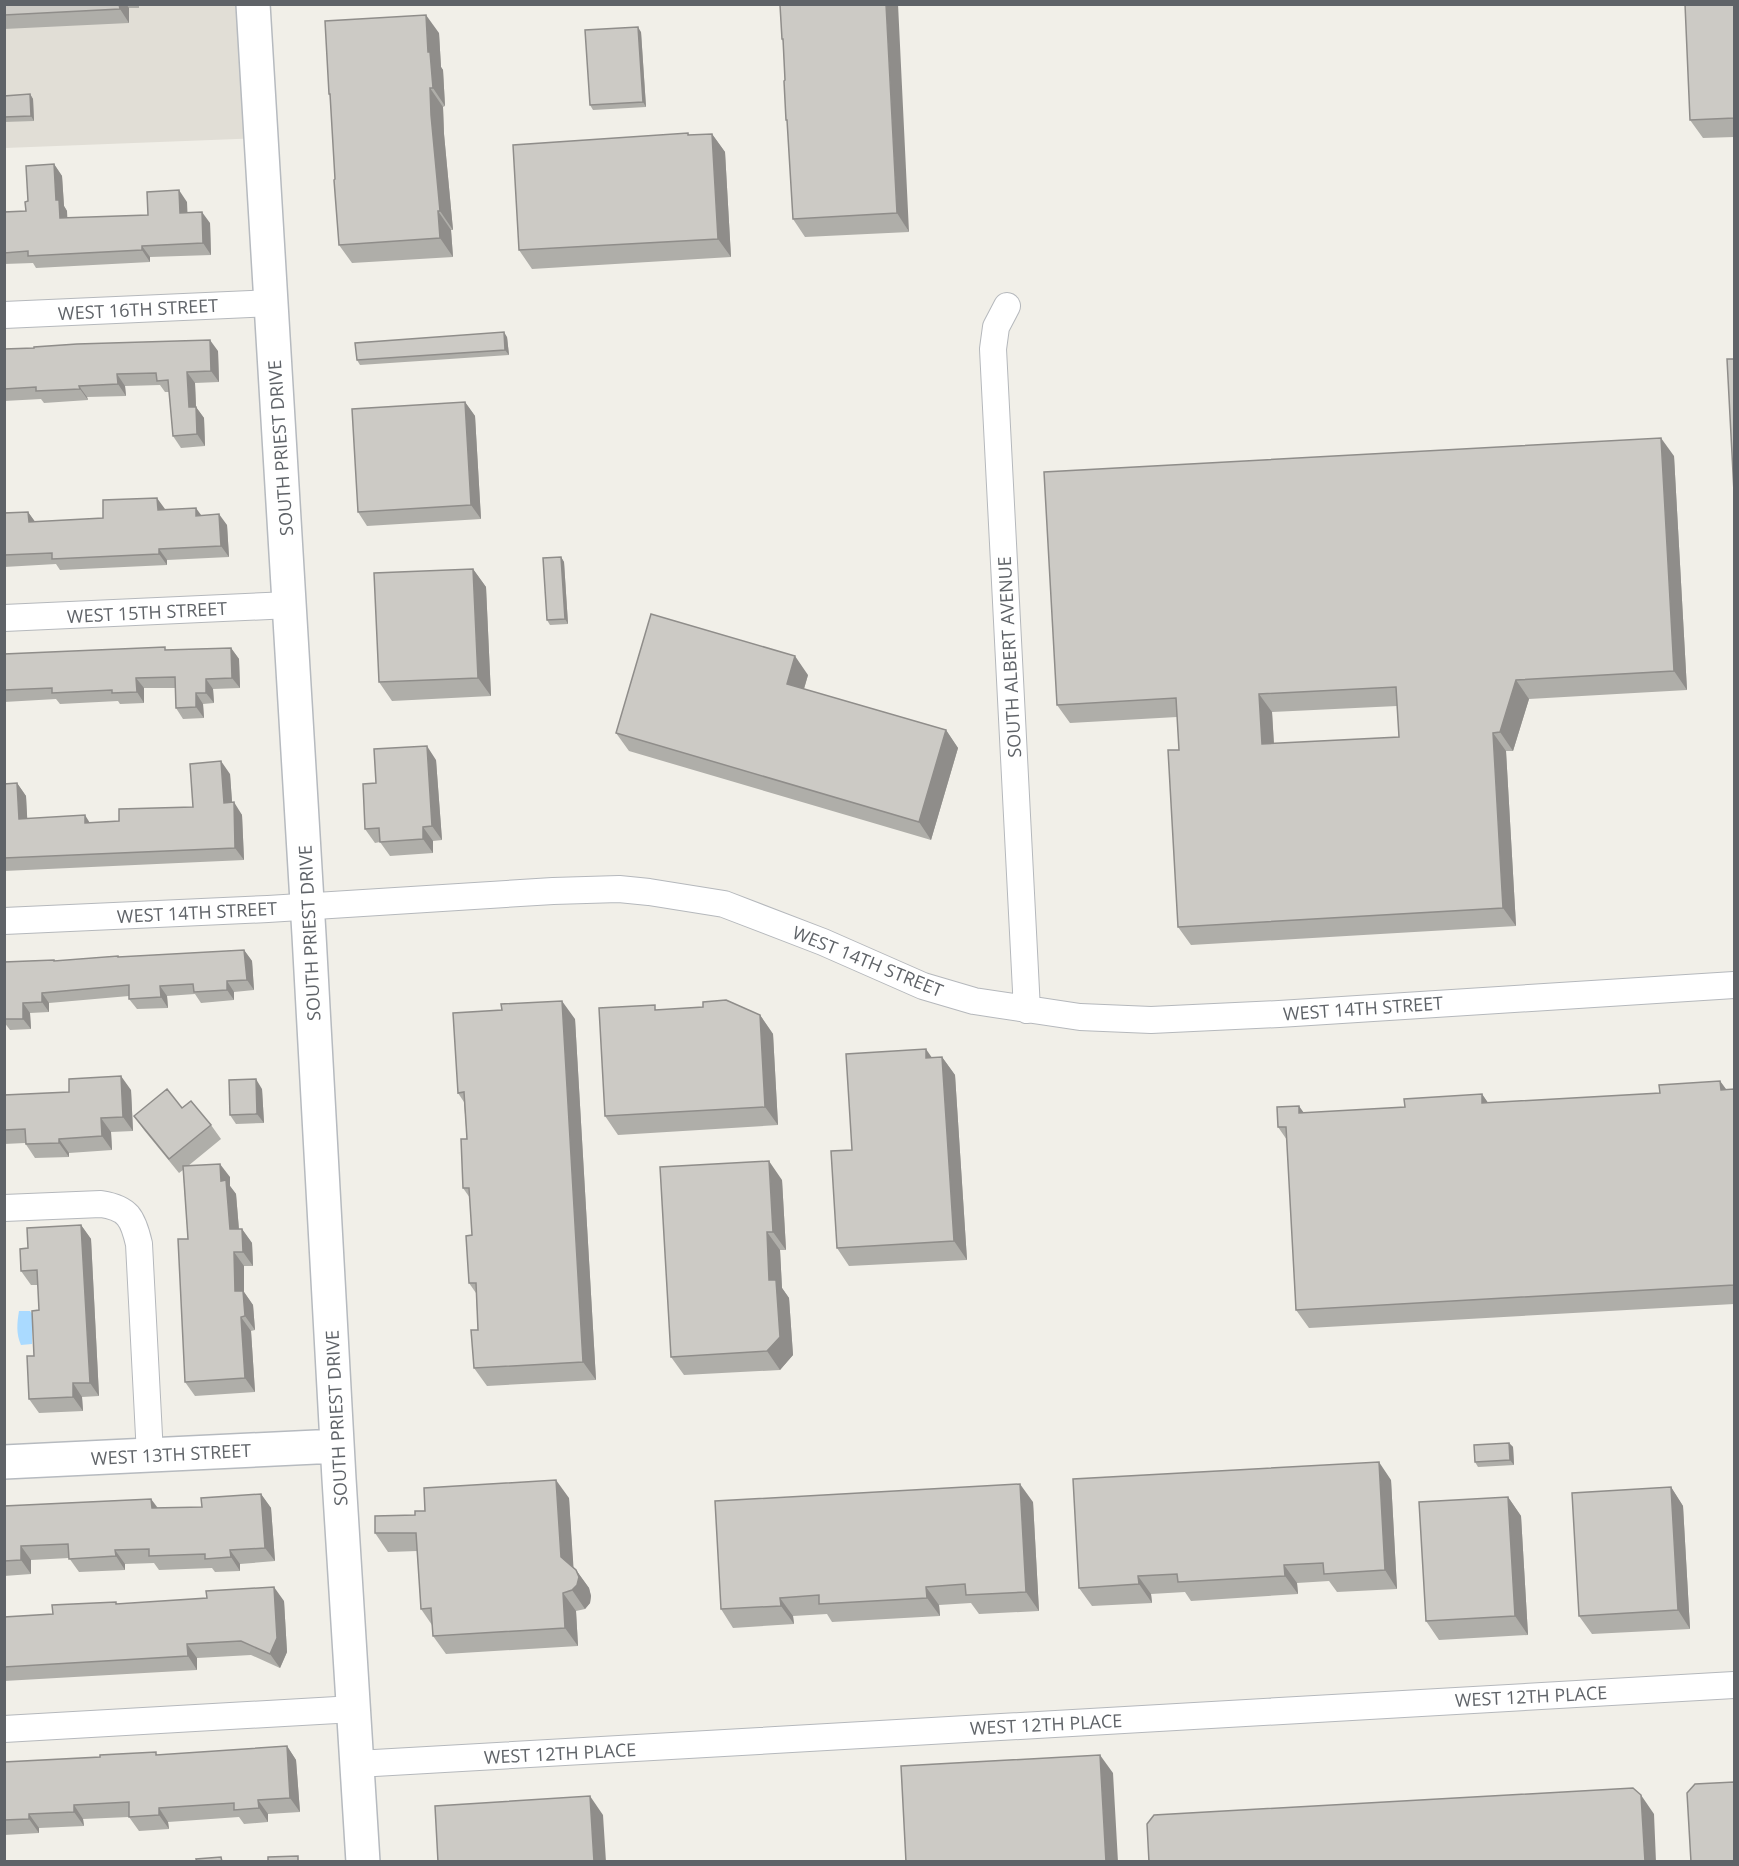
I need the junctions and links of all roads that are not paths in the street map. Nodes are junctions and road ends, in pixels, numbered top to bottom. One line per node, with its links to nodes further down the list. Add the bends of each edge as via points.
1 (253, 4): 2 (main road, SOUTH PRIEST DRIVE)
2 (272, 303): 4 (street, WEST 16TH STREET); 5 (main road, SOUTH PRIEST DRIVE)
3 (1007, 306): 10 (street, SOUTH ALBERT AVENUE, via 996,327 993,349)
4 (4, 315)
5 (290, 605): 6 (street, WEST 15TH STREET); 7 (main road, SOUTH PRIEST DRIVE)
6 (4, 618)
7 (307, 906): 8 (street, WEST 14TH STREET); 10 (street, WEST 14TH STREET, via 553,891 649,892 724,904 923,986 974,1001); 12 (main road, SOUTH PRIEST DRIVE)
8 (4, 921)
9 (1734, 985): 10 (street, WEST 14TH STREET, via 1151,1020)
10 (1027, 1010)
11 (4, 1208): 13 (street, via 101,1204 125,1211 132,1220 139,1244)
12 (337, 1446): 13 (main road, WEST 13TH STREET); 16 (main road, SOUTH PRIEST DRIVE)
13 (150, 1455): 14 (main road, WEST 13TH STREET)
14 (4, 1462)
15 (1734, 1684): 18 (street, WEST 12TH PLACE)
16 (354, 1709): 17 (street); 18 (main road, SOUTH PRIEST DRIVE)
17 (4, 1729)
18 (357, 1764): 19 (main road, SOUTH PRIEST DRIVE)
19 (363, 1862)

